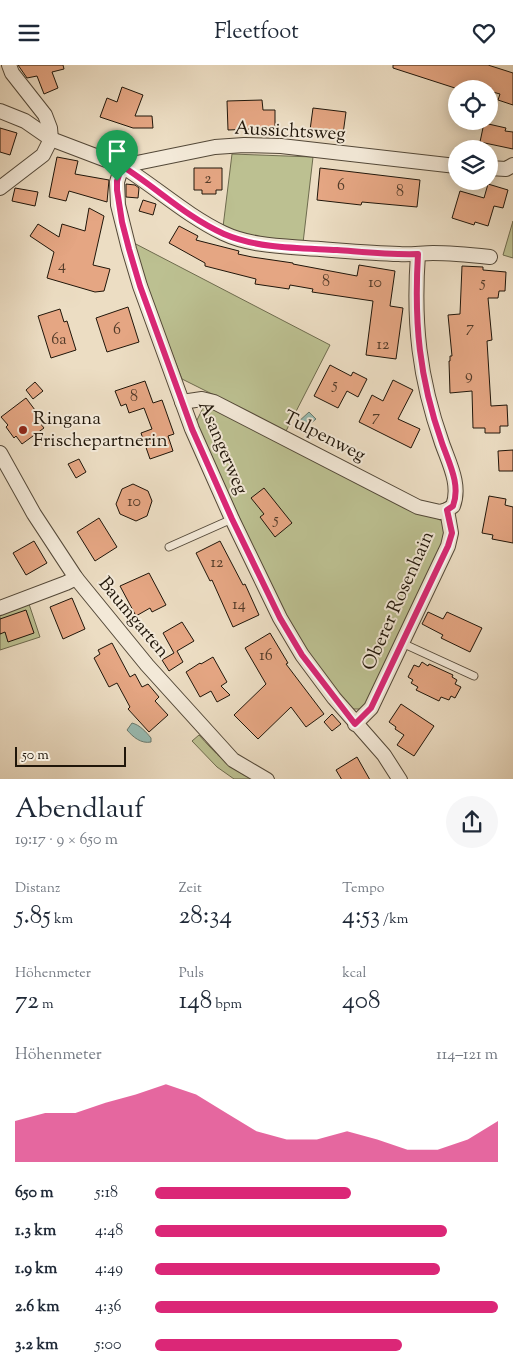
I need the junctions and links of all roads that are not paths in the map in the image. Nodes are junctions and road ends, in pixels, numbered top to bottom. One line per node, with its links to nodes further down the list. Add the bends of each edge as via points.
1 (9, 65): 3 (street, via 44,115)
2 (0, 111): 3 (street, via 25,121)
3 (51, 139): 6 (street); 8 (street, via 42,155)
4 (448, 165): 6 (street, Aussichtsweg, via 281,146 244,145 215,147)
5 (513, 165): 7 (street)
6 (122, 166): 9 (street, via 199,220 241,240 328,250); 11 (street, Asangerweg, via 117,190 122,222 140,286)
7 (498, 169)
8 (0, 188)
9 (418, 254): 10 (street); 13 (street, Oberer Rosenhain, via 416,306 419,352 430,406 456,487 453,506)
10 (490, 257)
11 (182, 402): 13 (street, Tulpenweg, via 214,401 418,507 440,513); 14 (street, Asangerweg)
12 (0, 453): 16 (street, Baumgarten, via 34,514)
13 (447, 510): 18 (street, Oberer Rosenhain, via 452,533 448,546)
14 (232, 519): 15 (lane); 20 (street, Asangerweg, via 293,640)
15 (169, 547)
16 (76, 578): 17 (street); 21 (street, Baumgarten, via 147,665 233,760)
17 (0, 608)
18 (402, 643): 19 (lane); 20 (street, Oberer Rosenhain, via 371,708)
19 (474, 676)
20 (355, 724): 22 (street, Asangerweg, via 384,755)
21 (267, 779)
22 (400, 779)

